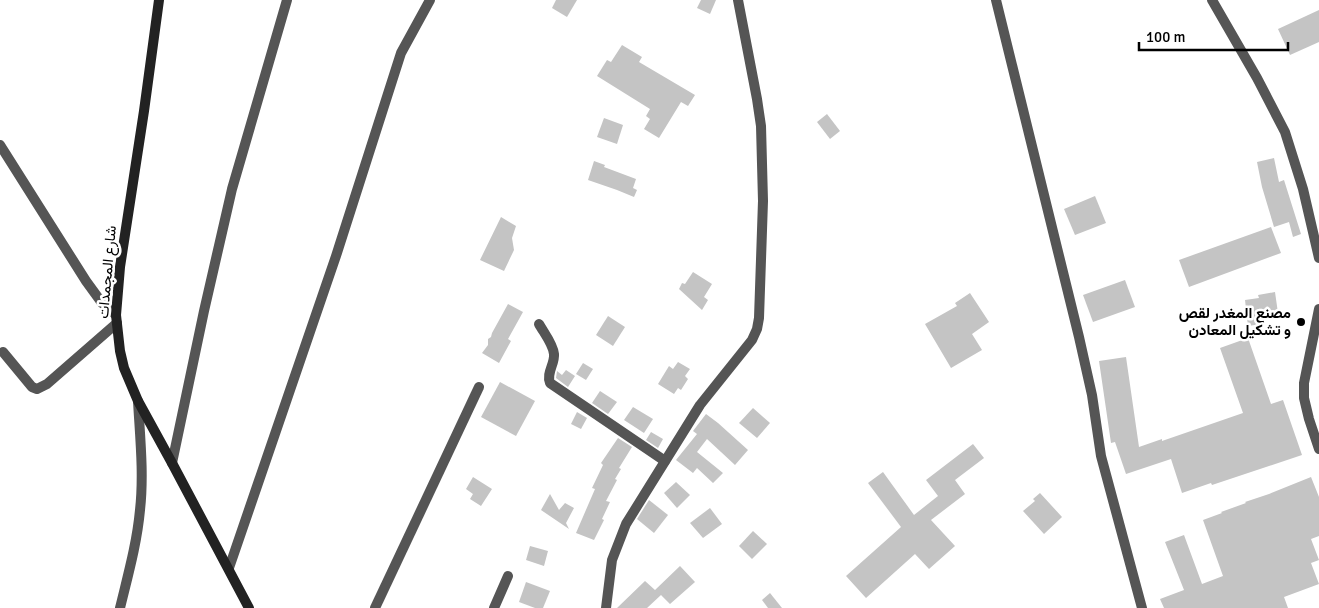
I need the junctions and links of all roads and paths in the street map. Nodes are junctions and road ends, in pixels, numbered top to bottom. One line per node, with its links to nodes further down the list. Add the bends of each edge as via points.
1 (160, 0): 10 (main road, شارع المجمدات, via 120,267)
2 (287, 0): 17 (street, via 232,189)
3 (430, 0): 18 (street, via 401,53 330,275)
4 (738, 0): 16 (street, via 761,126 760,318 747,348 700,405)
5 (996, 0): 25 (street, via 1079,337 1101,456)
6 (1212, 0): 8 (street, via 1285,132 1303,189)
7 (0, 145): 10 (street, via 86,282)
8 (1319, 258)
9 (1319, 310): 15 (street, via 1304,383 1304,398)
10 (116, 319): 12 (street, via 47,384 37,389); 14 (main road, شارع المجمدات, via 124,368)
11 (539, 324): 16 (street, via 554,355 548,376 550,382)
12 (3, 352)
13 (479, 387): 22 (street)
14 (138, 401): 17 (main road, شارع المجمدات); 20 (street, via 141,508)
15 (1319, 449)
16 (665, 461): 24 (street, via 619,540 612,560)
17 (172, 462): 18 (main road, شارع المجمدات)
18 (228, 568): 21 (main road, شارع المجمدات)
19 (508, 576): 23 (street)
20 (120, 608)
21 (250, 608)
22 (375, 608)
23 (494, 608)
24 (606, 608)
25 (1142, 608)

